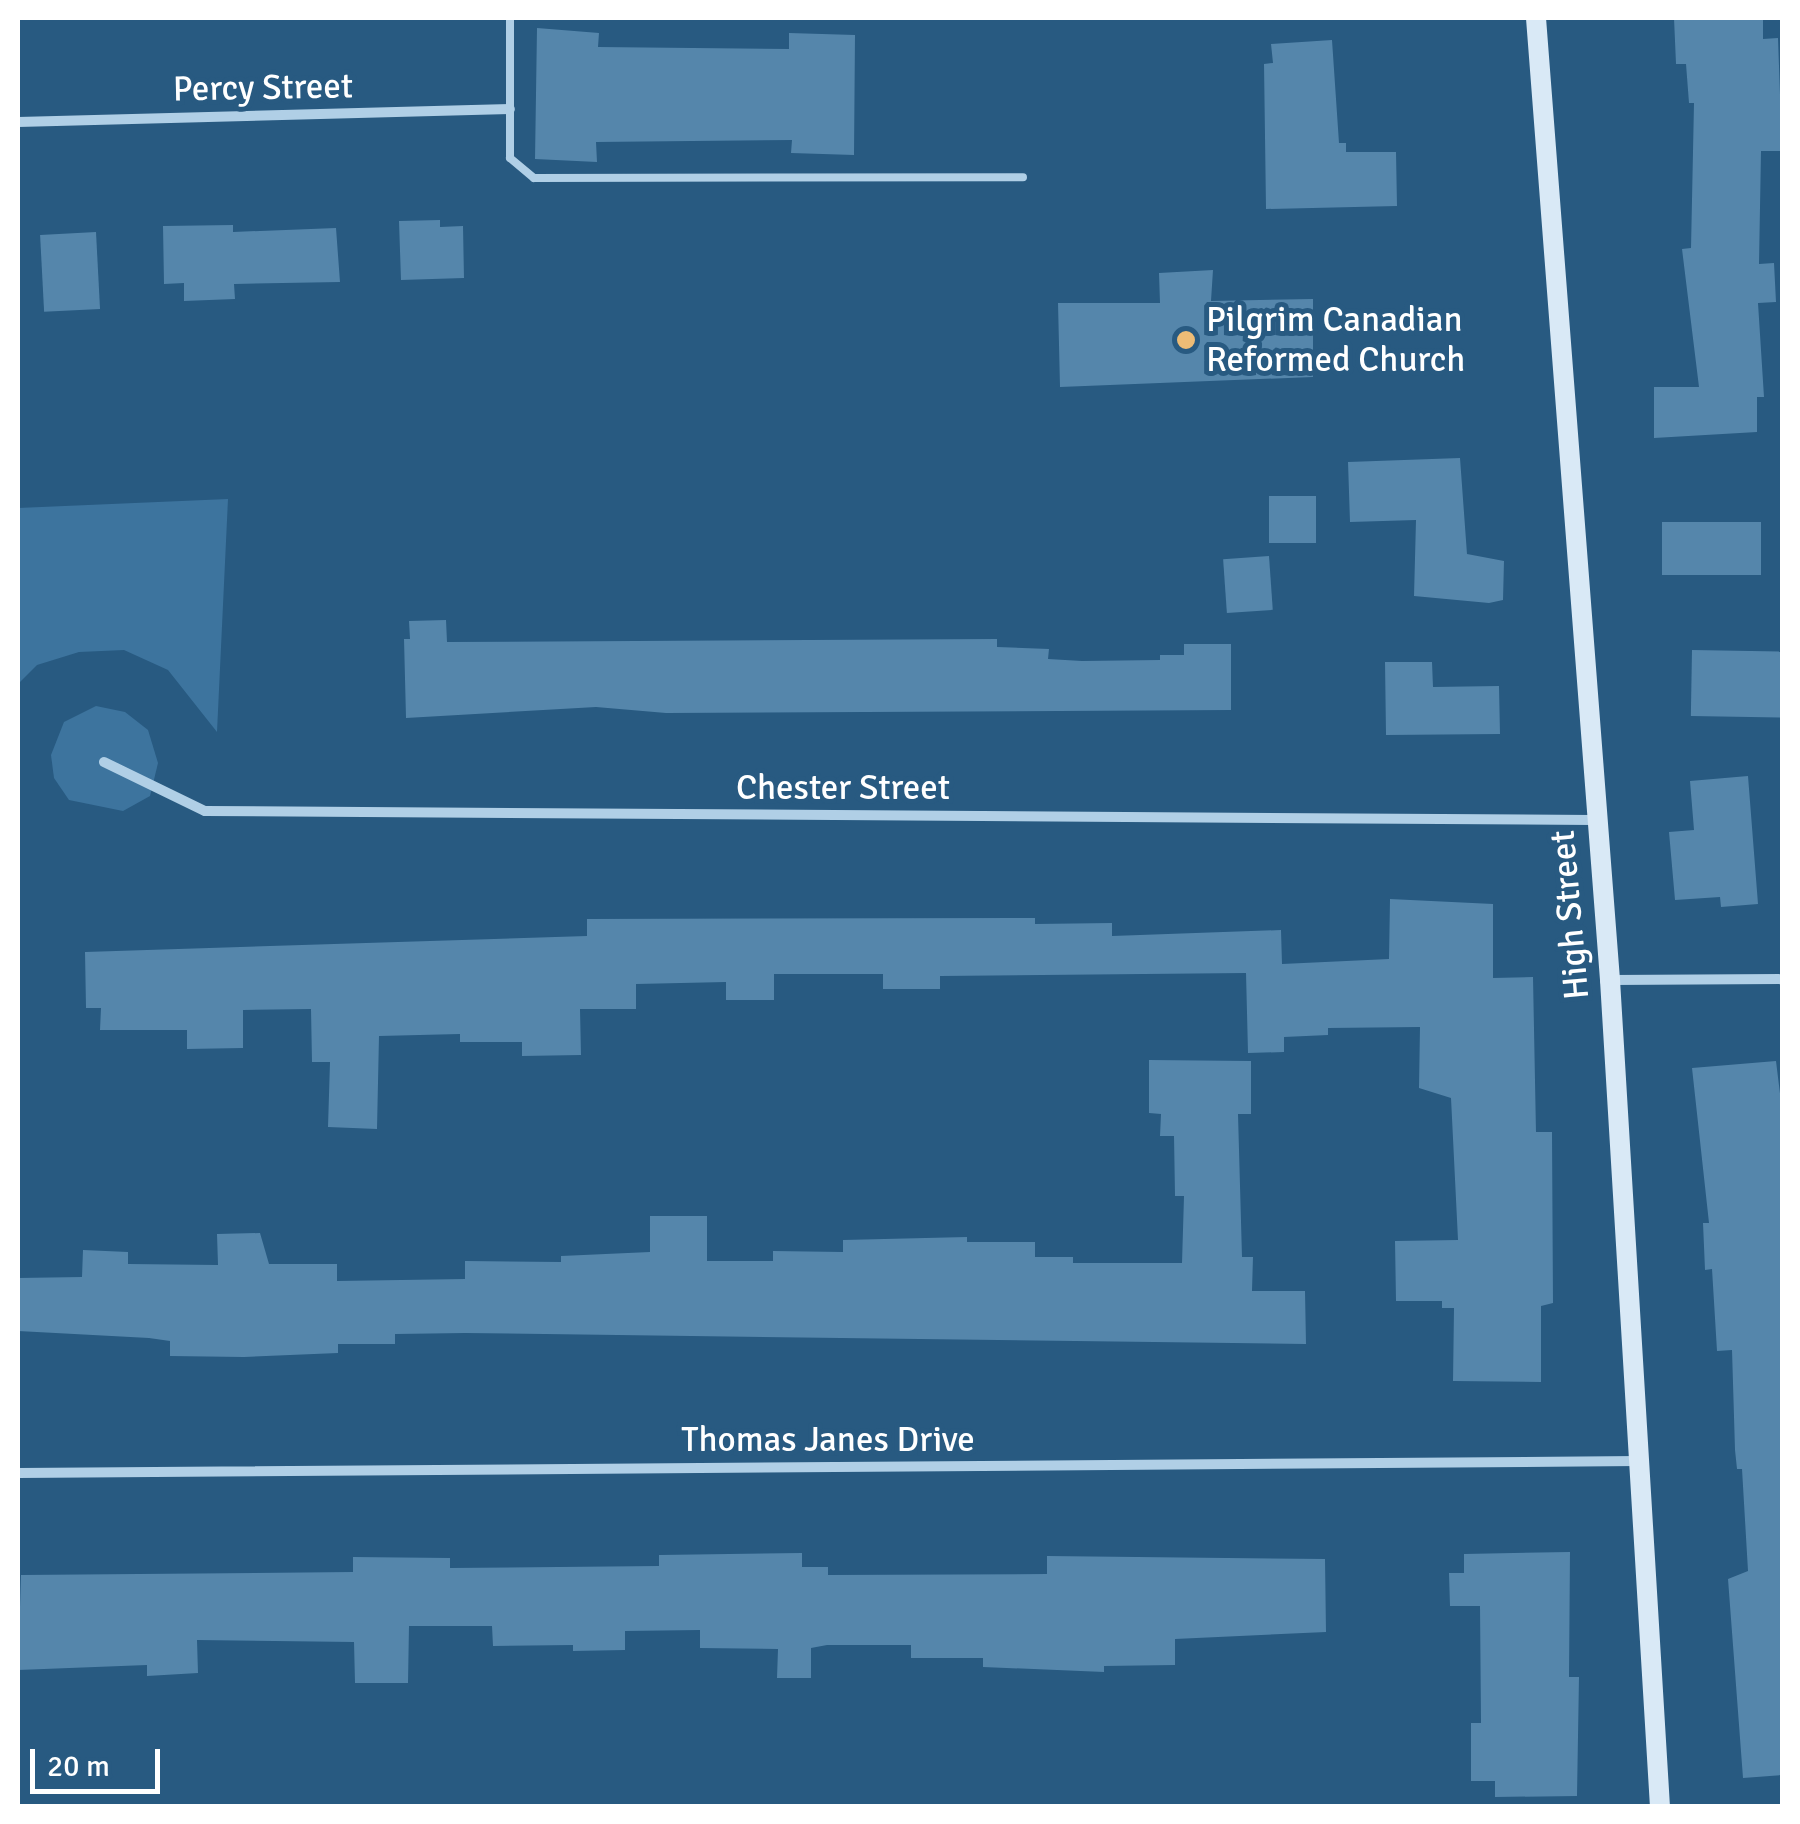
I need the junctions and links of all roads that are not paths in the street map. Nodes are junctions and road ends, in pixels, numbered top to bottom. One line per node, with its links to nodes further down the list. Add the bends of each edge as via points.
1 (510, 18): 3 (lane)
2 (1536, 18): 7 (street, High Street)
3 (510, 110): 4 (street, Percy Street); 5 (lane, via 510,158 534,178)
4 (18, 122)
5 (1023, 177)
6 (104, 762): 7 (street, Chester Street, via 205,812)
7 (1593, 820): 9 (street, High Street)
8 (1782, 979): 9 (street)
9 (1610, 980): 10 (street, High Street)
10 (1638, 1461): 11 (street, Thomas Janes Drive); 12 (street, High Street)
11 (18, 1473)
12 (1660, 1806)

